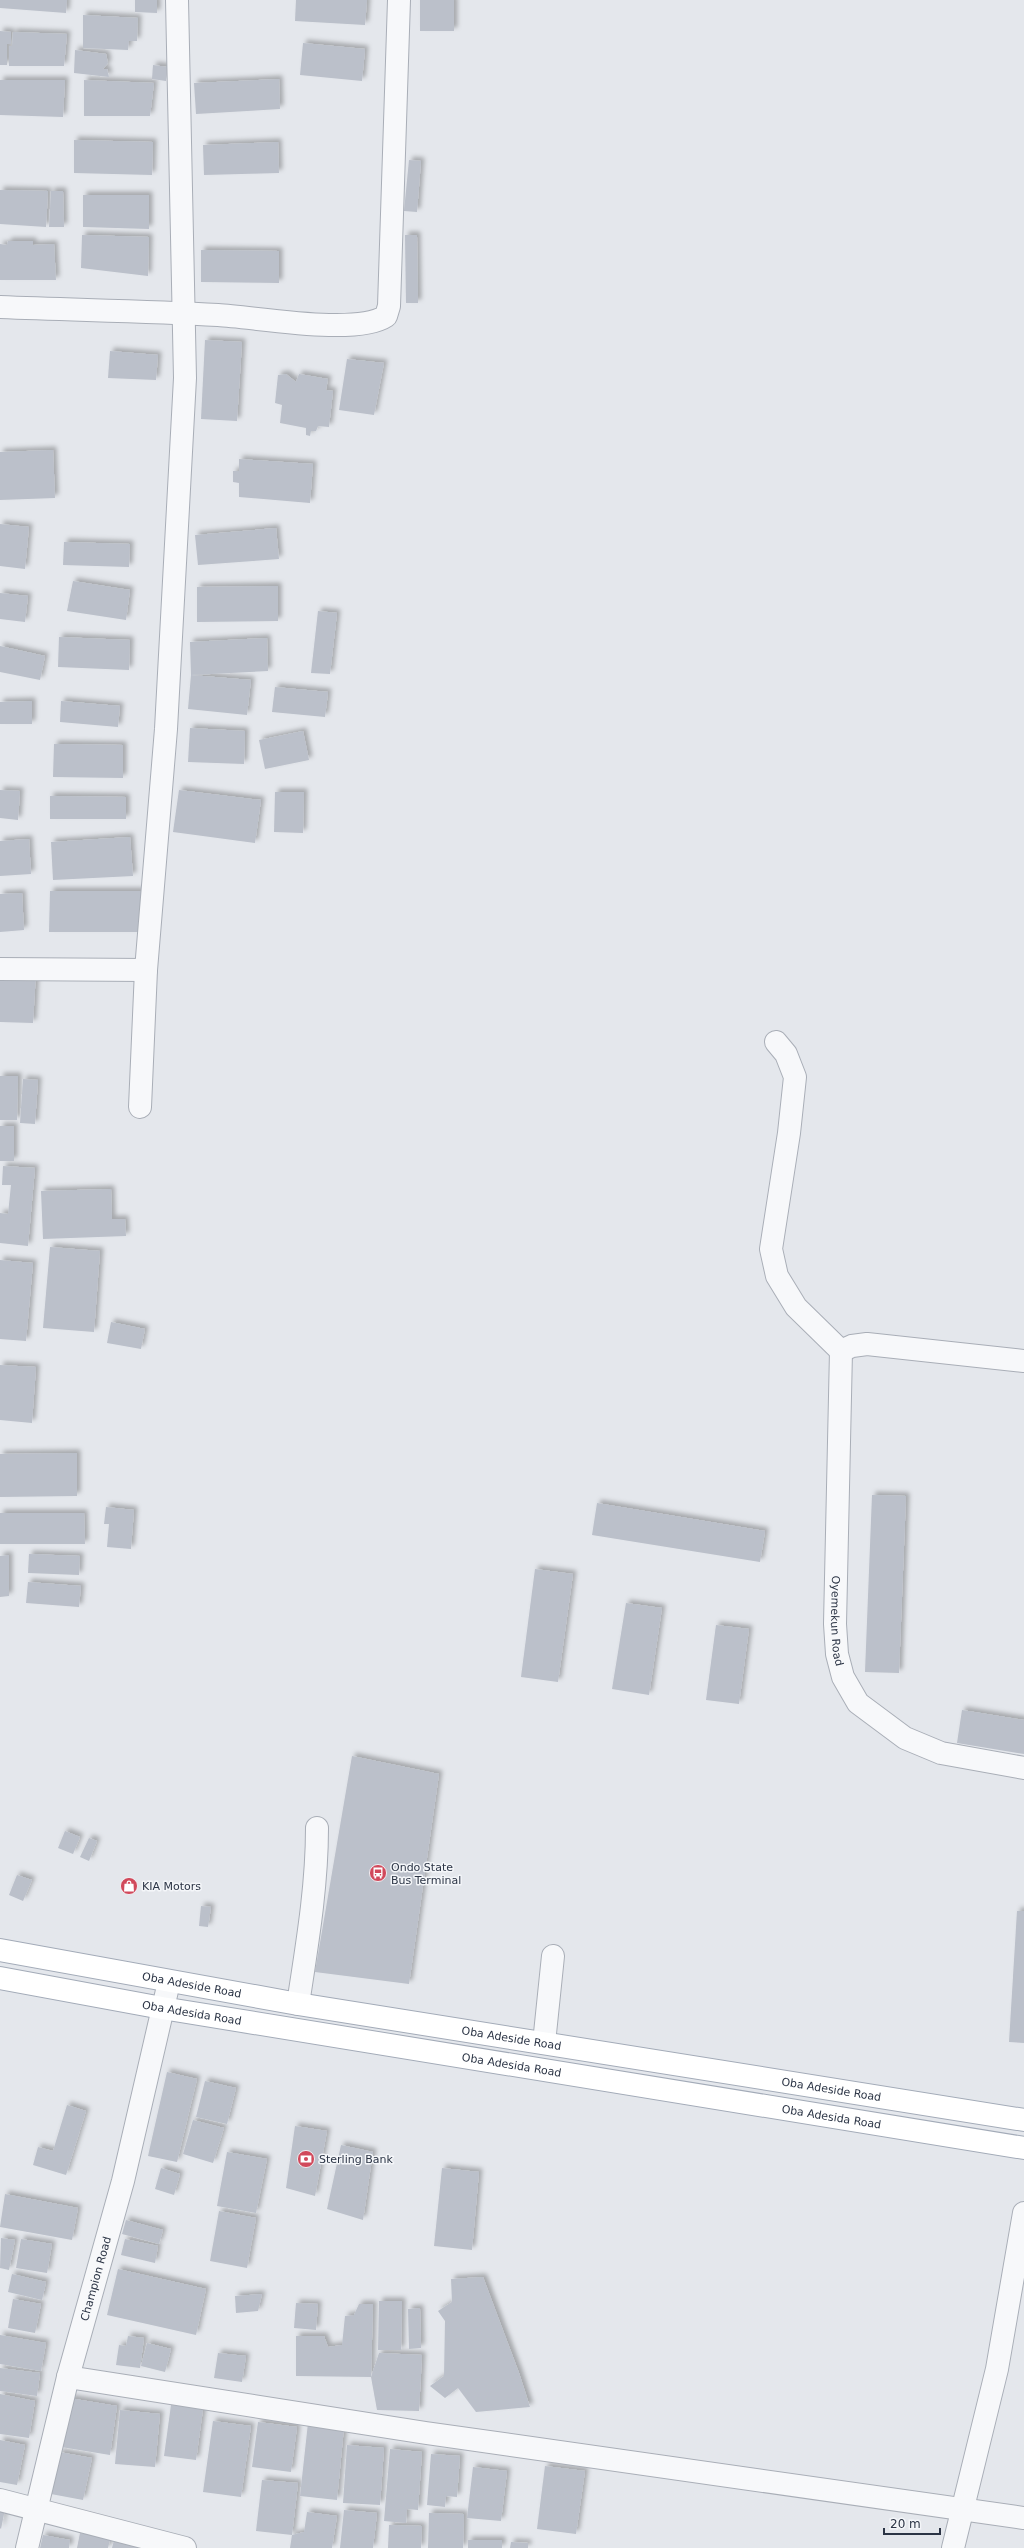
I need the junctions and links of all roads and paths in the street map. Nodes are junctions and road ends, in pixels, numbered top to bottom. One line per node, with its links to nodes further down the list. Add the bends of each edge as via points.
1 (178, 0): 4 (street)
2 (399, 0): 4 (street, via 389,306 386,316 365,324 310,324 218,315)
3 (0, 307): 4 (street)
4 (185, 315): 6 (street, via 185,378 166,721)
5 (0, 969): 6 (street)
6 (146, 970): 8 (street)
7 (776, 1042): 9 (street, via 786,1054 795,1077 771,1249 777,1276 796,1307)
8 (140, 1107)
9 (841, 1351): 10 (street, via 867,1344); 11 (street, Oyemekun Road, via 835,1624 837,1654 843,1677 858,1703 905,1738 941,1753)
10 (1024, 1361)
11 (1024, 1768)
12 (317, 1828): 17 (street, via 317,1859 311,1918)
13 (0, 1950): 16 (main road, Oba Adeside Road)
14 (553, 1956): 19 (street)
15 (0, 1978): 18 (main road, Oba Adesida Road)
16 (169, 1982): 17 (main road, Oba Adeside Road); 18 (street, Champion Road)
17 (298, 2004): 19 (main road, Oba Adeside Road)
18 (162, 2008): 21 (main road, Oba Adesida Road); 23 (street, Champion Road, via 123,2182)
19 (544, 2043): 20 (main road, Oba Adeside Road)
20 (1024, 2120)
21 (1024, 2148)
22 (1024, 2213): 25 (street, via 997,2369)
23 (68, 2377): 25 (street, via 426,2433); 26 (street, Champion Road)
24 (0, 2500): 26 (street)
25 (962, 2509): 27 (street); 30 (street)
26 (37, 2512): 28 (street, Champion Road); 29 (street)
27 (1024, 2518)
28 (27, 2548)
29 (185, 2548)
30 (953, 2548)

